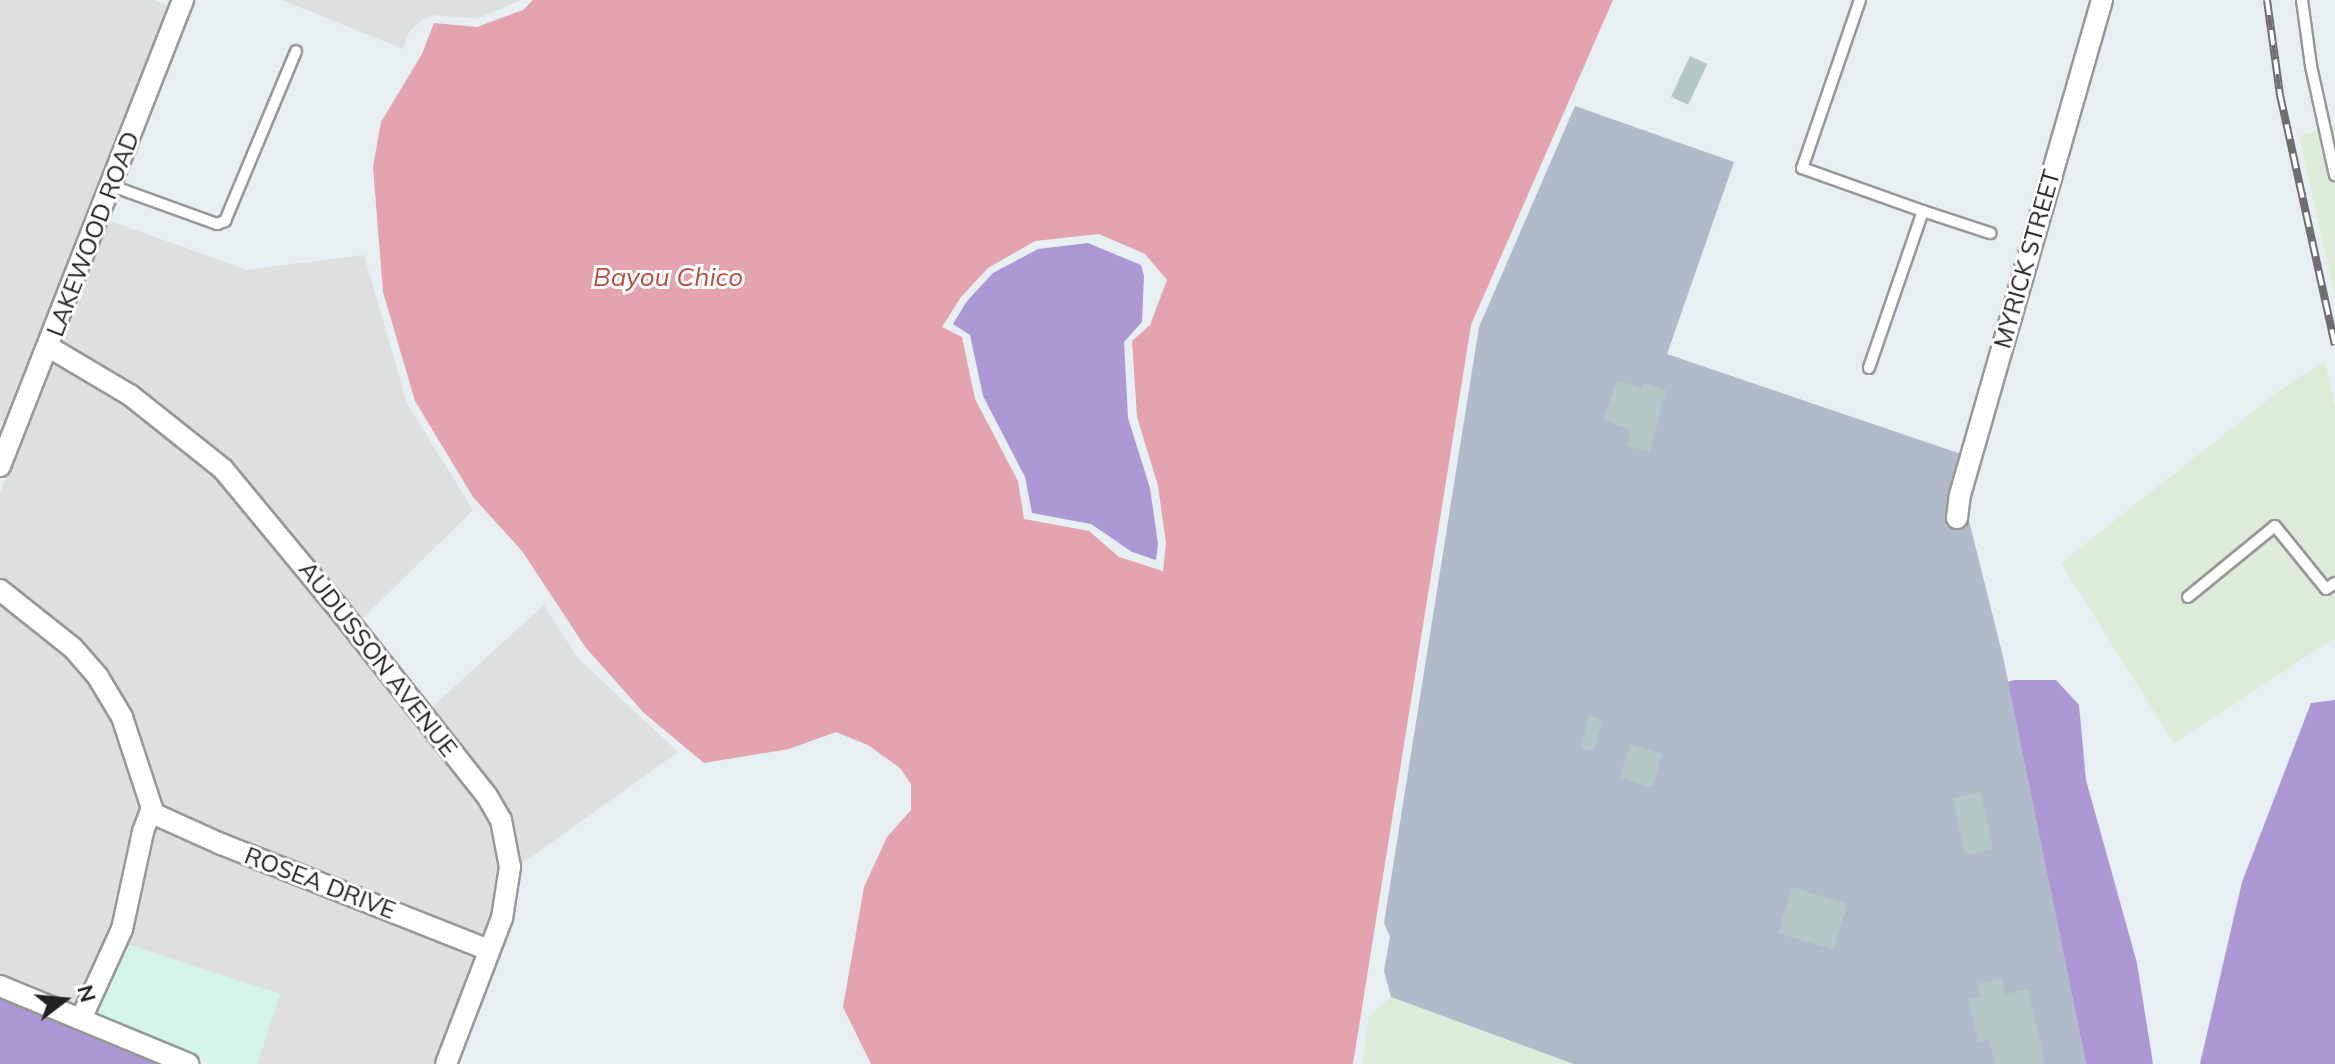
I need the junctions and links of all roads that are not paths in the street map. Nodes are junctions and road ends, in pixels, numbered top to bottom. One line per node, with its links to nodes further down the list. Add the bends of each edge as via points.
1 (182, 0): 7 (street, LAKEWOOD ROAD)
2 (1860, 0): 8 (lane, via 1802,168)
3 (2102, 0): 13 (street, MYRICK STREET, via 1963,481)
4 (2302, 0): 6 (lane)
5 (296, 51): 7 (lane, via 225,221 217,224)
6 (2335, 175)
7 (112, 186): 10 (street, LAKEWOOD ROAD)
8 (1923, 211): 9 (lane); 11 (lane)
9 (1990, 233)
10 (49, 347): 12 (street, LAKEWOOD ROAD); 18 (street, AUDUSSON AVENUE, via 130,395 223,469 487,796 507,839 510,867 502,918)
11 (1869, 368)
12 (0, 466)
13 (1957, 518)
14 (2335, 583): 16 (lane, via 2326,589 2275,526)
15 (0, 590): 17 (street, via 61,638 98,677 122,717)
16 (2188, 597)
17 (152, 813): 18 (street, ROSEA DRIVE); 20 (street, via 122,929)
18 (489, 950): 22 (street, AUDUSSON AVENUE)
19 (0, 986): 20 (street)
20 (81, 1019): 21 (street)
21 (188, 1064)
22 (446, 1064)

